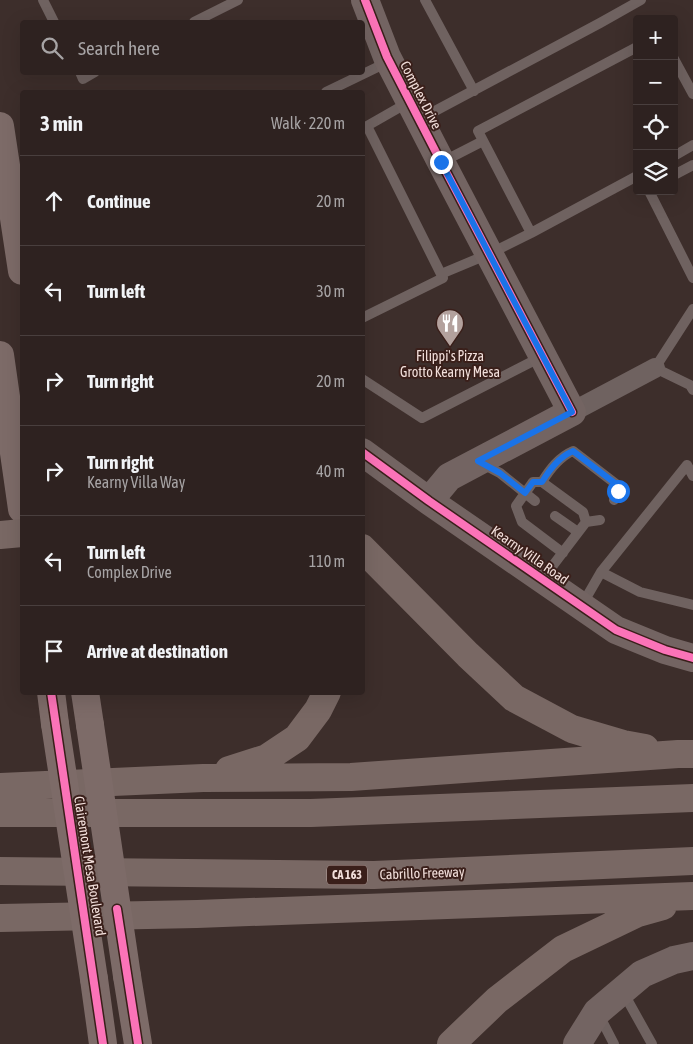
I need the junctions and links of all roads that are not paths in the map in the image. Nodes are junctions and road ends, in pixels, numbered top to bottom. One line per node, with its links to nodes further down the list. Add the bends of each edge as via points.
1 (43, 0): 6 (lane)
2 (238, 0): 7 (lane)
3 (425, 0): 14 (lane)
4 (641, 0): 14 (lane)
5 (368, 1): 10 (street, Complex Drive)
6 (53, 20)
7 (198, 20)
8 (633, 49): 18 (lane, via 478,131)
9 (675, 60): 15 (lane)
10 (390, 61): 11 (lane); 16 (street, Complex Drive)
11 (365, 73)
12 (361, 75): 13 (lane)
13 (330, 90)
14 (474, 91): 16 (lane)
15 (693, 94)
16 (415, 111): 21 (street, Complex Drive); 31 (lane, via 367,126)
17 (0, 126): 25 (main road)
18 (483, 141): 21 (lane); 28 (lane)
19 (693, 145): 20 (lane)
20 (678, 154)
21 (441, 162): 29 (street, Complex Drive)
22 (693, 165): 23 (lane)
23 (678, 173)
24 (633, 178): 28 (lane)
25 (11, 189): 27 (main road)
26 (651, 195): 32 (lane)
27 (12, 219): 30 (main road)
28 (531, 232): 29 (lane)
29 (489, 254): 31 (lane); 36 (street, Complex Drive)
30 (20, 261)
31 (441, 274): 34 (lane, via 443,278)
32 (693, 278)
33 (693, 309): 37 (lane)
34 (365, 317)
35 (0, 355): 46 (main road)
36 (542, 356): 38 (lane, via 422,418); 40 (street, Complex Drive)
37 (655, 368): 39 (lane, via 690,384); 40 (street)
38 (365, 381)
39 (693, 390)
40 (572, 412): 42 (street)
41 (365, 454): 48 (street, Kearny Villa Road)
42 (478, 461): 45 (lane); 48 (street, via 449,477)
43 (693, 476): 58 (lane, via 687,464)
44 (542, 482): 45 (lane, via 533,482); 47 (lane, via 560,459 573,451 616,484 618,491); 52 (lane, via 583,512)
45 (525, 493): 49 (lane); 57 (lane, via 516,506 522,522)
46 (20, 495)
47 (614, 500)
48 (429, 501): 59 (street, Kearny Villa Road)
49 (535, 501)
50 (555, 516): 53 (lane)
51 (600, 520): 52 (lane)
52 (586, 522): 53 (lane)
53 (578, 532): 57 (lane)
54 (20, 533): 55 (highway)
55 (0, 535)
56 (365, 551): 66 (highway, via 514,698 572,729 623,744)
57 (563, 553): 59 (lane)
58 (601, 572): 60 (lane, via 640,592); 61 (lane)
59 (545, 580): 61 (street, Kearny Villa Road)
60 (693, 605)
61 (581, 606): 62 (street, Kearny Villa Road, via 616,630)
62 (693, 658)
63 (51, 695): 78 (main road, Clairemont Mesa Boulevard, bridge)
64 (85, 695): 79 (main road, Clairemont Mesa Boulevard, bridge)
65 (326, 695): 67 (highway, via 297,738 267,758)
66 (685, 754): 67 (highway, via 351,777)
67 (203, 778): 68 (highway)
68 (0, 786)
69 (693, 798): 70 (highway, via 311,813)
70 (0, 813)
71 (693, 861): 72 (highway, Cabrillo Freeway / CA 163, via 374,875)
72 (0, 871)
73 (693, 897): 74 (highway); 80 (highway, via 638,913 563,949 498,1000)
74 (0, 918)
75 (693, 956): 76 (street, via 674,960 642,974)
76 (622, 991): 77 (street); 83 (lane)
77 (597, 1012): 81 (street); 82 (lane)
78 (103, 1044)
79 (138, 1044)
80 (451, 1044)
81 (577, 1044)
82 (614, 1044)
83 (652, 1044)

